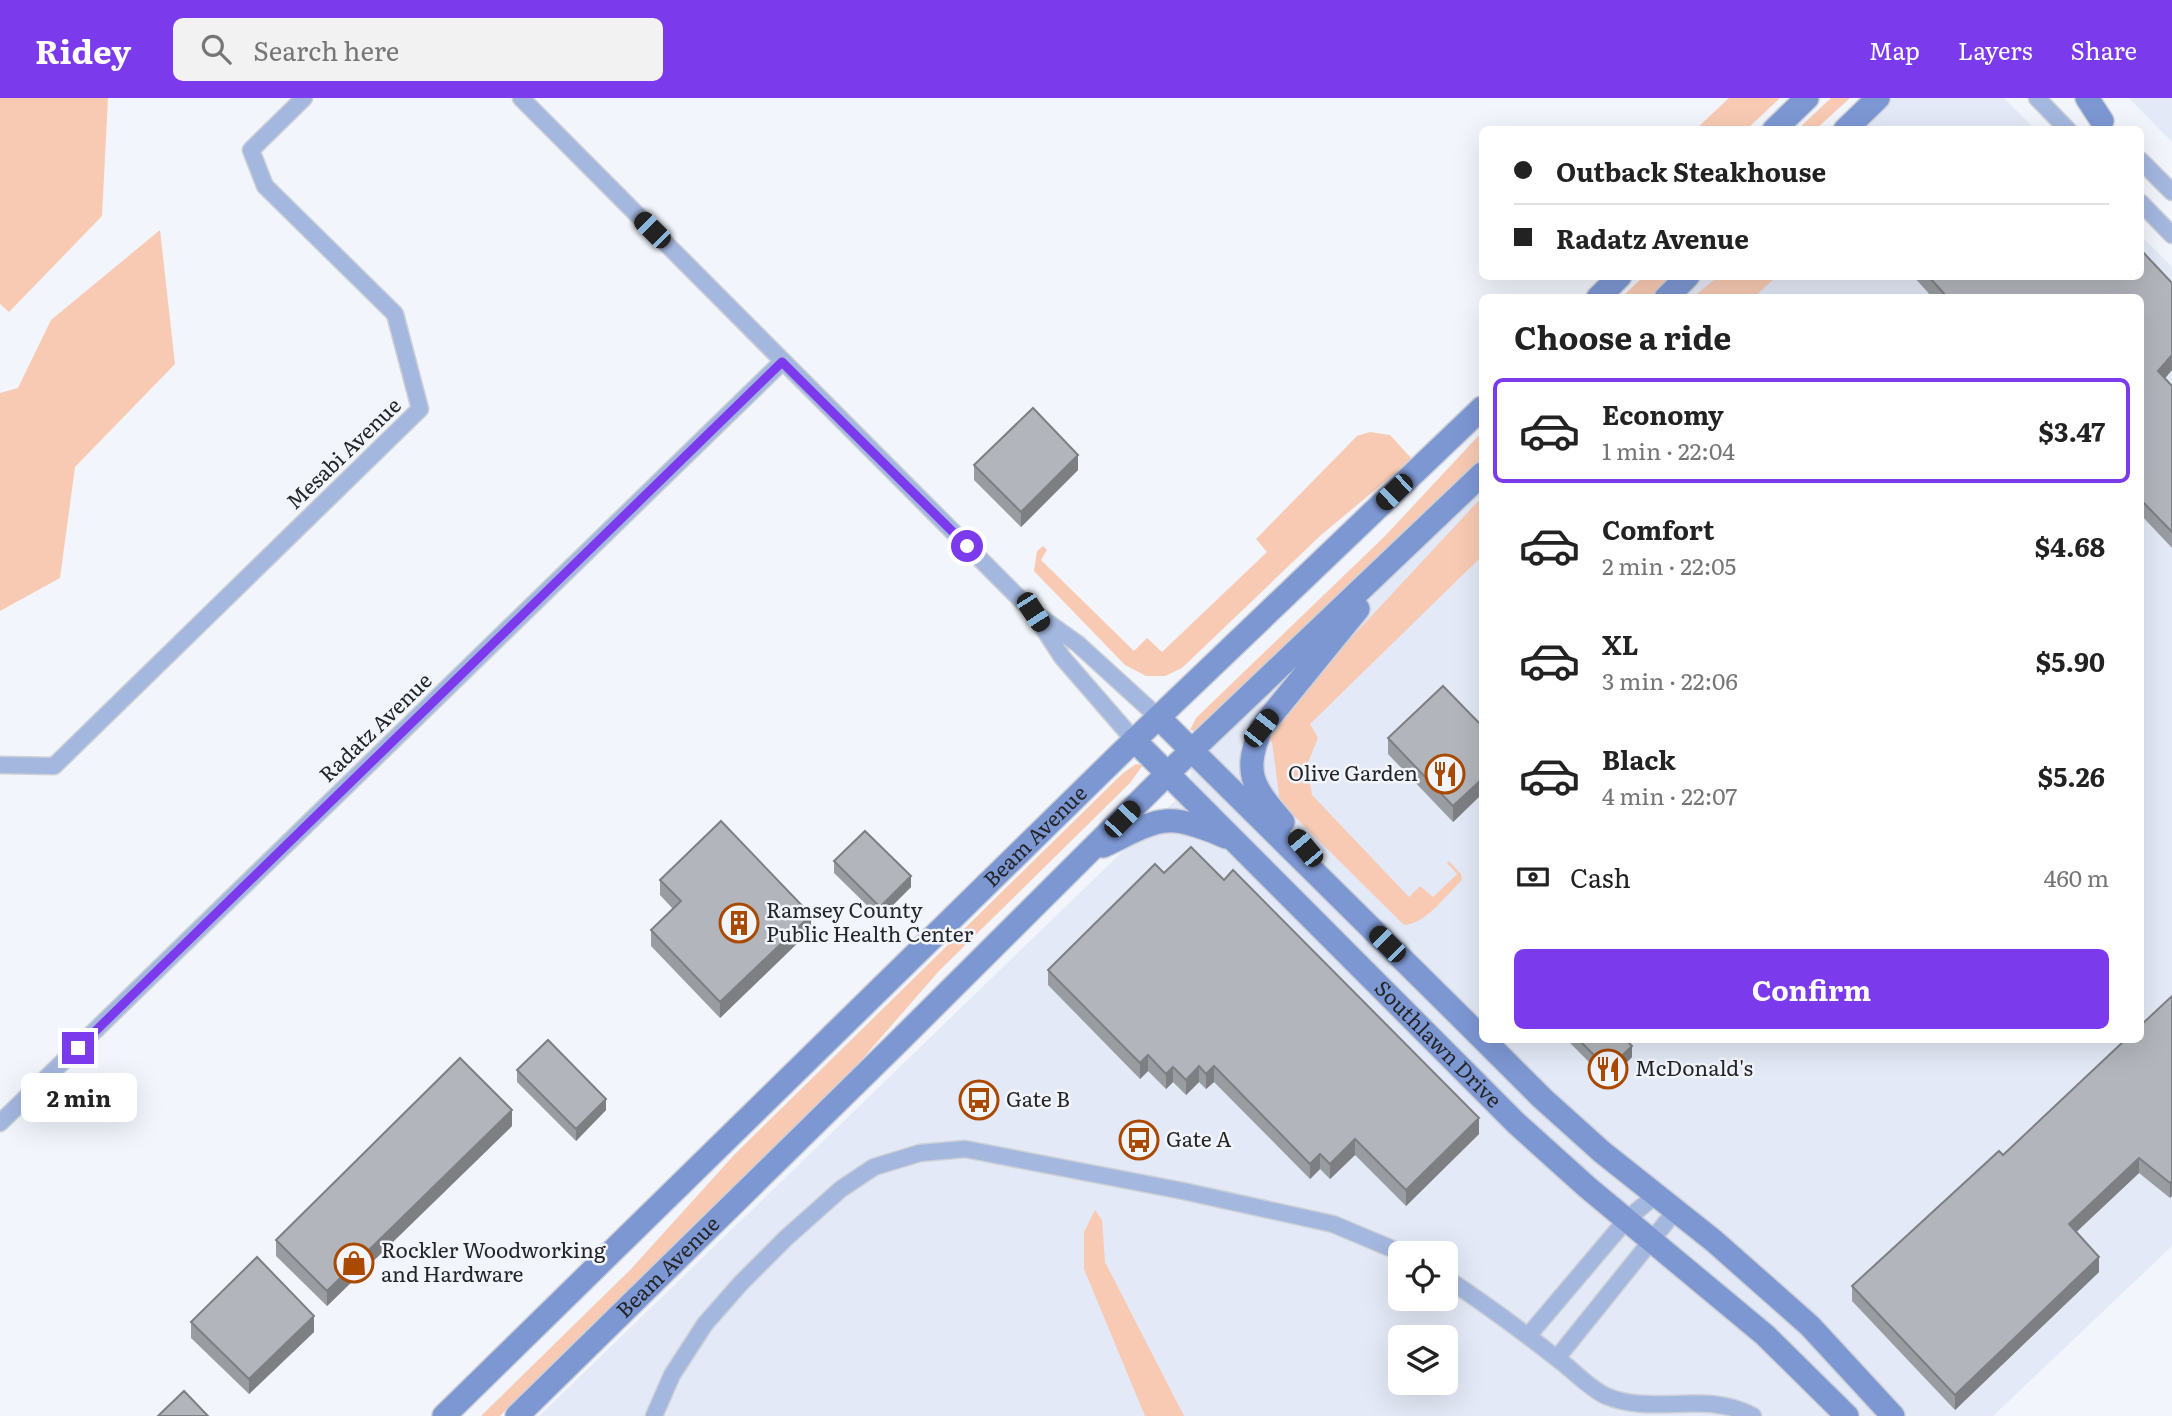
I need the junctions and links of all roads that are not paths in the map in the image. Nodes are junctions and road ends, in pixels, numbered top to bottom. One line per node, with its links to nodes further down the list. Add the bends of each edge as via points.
1 (304, 98): 29 (street, Mesabi Avenue, via 251,150 265,186 395,314 420,410 54,766)
2 (521, 98): 21 (street, Southlawn Drive)
3 (1807, 98): 11 (street)
4 (1878, 98): 9 (street)
5 (1888, 98): 9 (street)
6 (2037, 98): 12 (street)
7 (2080, 98): 10 (street)
8 (2087, 98): 10 (street)
9 (1852, 123)
10 (2106, 125)
11 (1778, 126)
12 (2064, 126)
13 (2144, 164): 14 (street)
14 (2172, 192)
15 (2144, 206): 16 (street)
16 (2172, 234)
17 (1616, 280): 19 (street)
18 (1684, 280): 20 (street)
19 (1602, 294)
20 (1670, 294)
21 (782, 362): 25 (street, Southlawn Drive); 36 (street, Radatz Avenue)
22 (1479, 411): 26 (street, Beam Avenue)
23 (1479, 477): 24 (street, Beam Avenue)
24 (1412, 542): 28 (street, Beam Avenue); 33 (street, via 1261,728 1252,750 1250,770 1264,800)
25 (1033, 612): 26 (street, Southlawn Drive, via 1078,644); 27 (street, Southlawn Drive, via 1062,657)
26 (1158, 717): 27 (street, Beam Avenue); 28 (street, Southlawn Drive)
27 (1134, 740): 30 (street, Southlawn Drive); 46 (street, Beam Avenue)
28 (1191, 751): 30 (street, Beam Avenue); 33 (street, Southlawn Drive)
29 (0, 765)
30 (1167, 774): 31 (street, Southlawn Drive); 32 (street, Beam Avenue)
31 (1234, 841): 32 (street, via 1210,830 1167,821); 39 (street, Southlawn Drive, via 1516,1123)
32 (1091, 852): 45 (street, Beam Avenue)
33 (1339, 897): 34 (street, Southlawn Drive)
34 (1479, 1035)
35 (1487, 1043): 37 (street, Southlawn Drive, via 1602,1152)
36 (0, 1123)
37 (1656, 1195): 38 (street, Southlawn Drive); 39 (street)
38 (1676, 1210): 40 (street); 52 (street, Southlawn Drive, via 1810,1326)
39 (1627, 1219): 40 (street, Southlawn Drive); 43 (street)
40 (1651, 1239): 44 (street); 51 (street, Southlawn Drive, via 1765,1335)
41 (1388, 1247): 49 (street, via 1304,1216 965,1149 920,1153 874,1167 841,1189 786,1238 705,1324 672,1376)
42 (1458, 1286): 43 (street)
43 (1528, 1336): 44 (street)
44 (1557, 1358): 50 (street, via 1615,1399 1648,1405 1725,1405)
45 (541, 1393): 47 (street, Beam Avenue); 48 (street)
46 (444, 1416)
47 (517, 1416)
48 (528, 1416)
49 (654, 1416)
50 (1753, 1416)
51 (1847, 1416)
52 (1893, 1416)

